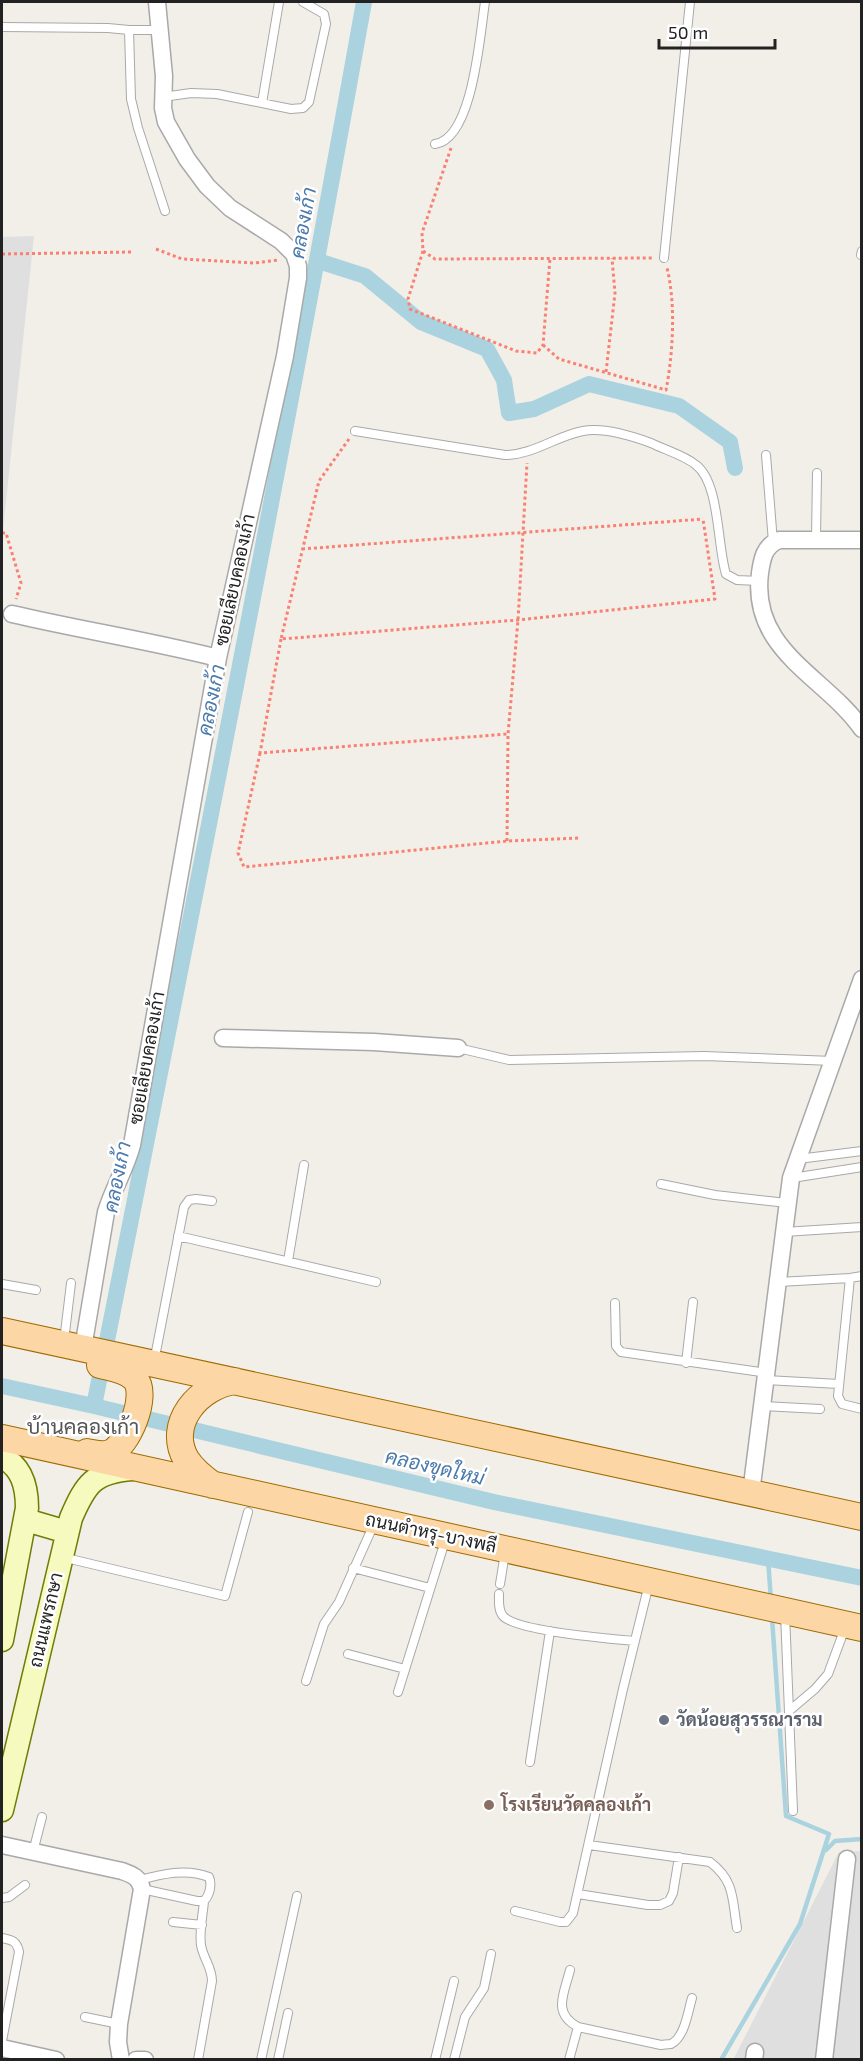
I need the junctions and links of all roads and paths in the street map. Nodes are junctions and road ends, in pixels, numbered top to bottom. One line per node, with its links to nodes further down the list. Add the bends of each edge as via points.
1 (157, 2): 8 (street)
2 (279, 2): 10 (lane)
3 (303, 2): 10 (lane, via 324,14 326,24 309,102 303,108 291,109)
4 (485, 2): 11 (lane, via 468,104)
5 (690, 2): 21 (lane)
6 (2, 27): 7 (lane)
7 (129, 30): 8 (lane); 13 (lane, via 131,99)
8 (161, 30): 9 (street)
9 (163, 97): 10 (lane, via 203,93); 18 (street, via 166,122 207,186 230,208)
10 (262, 103)
11 (460, 120): 12 (lane, via 450,138); 15 (path, via 422,233)
12 (435, 144)
13 (165, 211)
14 (156, 249): 18 (path, via 182,259 254,263 268,263)
15 (423, 251): 19 (path, via 435,259); 22 (path, via 408,299 410,309 527,354 537,353)
16 (132, 252): 17 (path)
17 (2, 254)
18 (294, 254): 40 (street, ซอยเลียบคลองเก้า, via 298,278 289,335)
19 (550, 258): 20 (path); 22 (path)
20 (612, 258): 21 (path); 23 (path, via 615,293)
21 (664, 258): 23 (path, via 670,281 672,335 666,390)
22 (543, 345): 23 (path, via 559,359)
23 (606, 372)
24 (355, 431): 25 (lane, via 505,456); 35 (path, via 319,481)
25 (528, 453): 28 (lane, via 572,433 590,430 645,441 695,464 705,474); 31 (path)
26 (766, 455): 34 (lane)
27 (817, 473): 32 (lane)
28 (716, 518): 29 (path); 36 (lane, via 726,574 737,580)
29 (703, 519): 31 (path); 38 (path, via 715,599)
30 (2, 533): 37 (path, via 6,533 21,583)
31 (523, 533): 35 (path); 38 (path)
32 (816, 539): 33 (street); 34 (street, via 786,538)
33 (861, 540)
34 (773, 542): 36 (street, via 762,557)
35 (302, 549): 39 (path)
36 (759, 581): 41 (street, via 760,604 780,647)
37 (12, 614): 40 (street)
38 (518, 620): 39 (path); 42 (path)
39 (281, 639): 43 (path)
40 (218, 658): 72 (street, ซอยเลียบคลองเก้า, via 132,1145 106,1212)
41 (861, 729)
42 (508, 734): 43 (path); 45 (path)
43 (260, 753): 45 (path, via 238,853 244,867)
44 (579, 838): 45 (path)
45 (507, 841)
46 (860, 987): 49 (street)
47 (223, 1038): 48 (street)
48 (458, 1048): 49 (lane, via 509,1060 704,1056)
49 (834, 1061): 51 (street)
50 (861, 1151): 51 (lane)
51 (798, 1159): 54 (street)
52 (304, 1165): 61 (lane)
53 (861, 1167): 54 (lane)
54 (791, 1178): 57 (street)
55 (661, 1184): 57 (lane)
56 (212, 1201): 60 (lane, via 189,1200)
57 (787, 1203): 59 (street)
58 (861, 1227): 59 (lane)
59 (784, 1232): 65 (street)
60 (178, 1236): 61 (lane); 74 (lane)
61 (288, 1261): 64 (lane)
62 (861, 1275): 63 (lane)
63 (850, 1278): 65 (lane); 78 (lane)
64 (376, 1282)
65 (779, 1282): 76 (street)
66 (71, 1283): 72 (lane)
67 (2, 1284): 68 (lane)
68 (36, 1290)
69 (693, 1302): 75 (lane)
70 (615, 1303): 75 (lane, via 616,1346 621,1352)
71 (4, 1332): 72 (main road)
72 (81, 1351): 73 (main road)
73 (120, 1363): 74 (main road); 82 (main road, via 134,1377 140,1391 134,1421 120,1445 109,1453 98,1454)
74 (154, 1363): 77 (main road)
75 (686, 1363): 76 (lane)
76 (767, 1376): 78 (lane); 79 (street)
77 (235, 1381): 86 (main road, via 217,1384 201,1395 181,1429 181,1445 187,1460); 87 (main road)
78 (839, 1384): 81 (lane, via 839,1401)
79 (763, 1406): 80 (lane); 87 (street)
80 (820, 1409)
81 (861, 1409)
82 (2, 1432)
83 (2, 1438): 85 (main road, ถนนตำหรุ-บางพลี)
84 (2, 1457): 90 (main road, via 16,1467 25,1483)
85 (137, 1468): 86 (main road, ถนนตำหรุ-บางพลี); 92 (main road, ถนนแพรกษา, via 105,1473 90,1484)
86 (213, 1485): 91 (main road, ถนนตำหรุ-บางพลี)
87 (751, 1493): 89 (main road)
88 (248, 1512): 95 (lane, via 225,1596)
89 (861, 1517)
90 (26, 1520): 92 (main road); 102 (main road)
91 (375, 1521): 93 (main road, ถนนตำหรุ-บางพลี); 96 (lane)
92 (67, 1532): 95 (main road, ถนนแพรกษา)
93 (446, 1536): 94 (main road, ถนนตำหรุ-บางพลี); 98 (lane)
94 (506, 1550): 97 (main road, ถนนตำหรุ-บางพลี); 101 (lane, via 499,1589 502,1616)
95 (61, 1557): 110 (main road, ถนนแพรกษา)
96 (353, 1568): 98 (lane); 106 (lane, via 339,1602 324,1624)
97 (650, 1581): 99 (main road, ถนนตำหรุ-บางพลี); 103 (lane)
98 (430, 1588): 105 (lane)
99 (785, 1611): 100 (main road, ถนนตำหรุ-บางพลี); 108 (lane)
100 (854, 1626): 108 (lane, via 828,1674)
101 (550, 1631): 103 (lane); 109 (lane)
102 (2, 1640)
103 (635, 1641): 114 (lane)
104 (348, 1654): 105 (lane)
105 (405, 1669): 107 (lane)
106 (306, 1681)
107 (398, 1692)
108 (789, 1711): 111 (lane)
109 (530, 1762)
110 (2, 1810)
111 (793, 1810)
112 (42, 1817): 115 (lane)
113 (2, 1845): 115 (street)
114 (589, 1845): 116 (lane); 120 (lane)
115 (33, 1852): 119 (street, via 132,1874)
116 (679, 1857): 120 (lane, via 673,1893 669,1901 660,1905); 127 (lane, via 710,1862 722,1871 730,1884)
117 (847, 1859): 149 (street)
118 (25, 1885): 122 (lane)
119 (141, 1885): 123 (lane); 123 (lane, via 176,1872 203,1875 210,1881); 135 (street)
120 (578, 1894): 124 (lane, via 566,1922)
121 (297, 1896): 144 (lane)
122 (2, 1898)
123 (204, 1900): 126 (lane)
124 (515, 1911)
125 (173, 1922): 126 (lane)
126 (202, 1925): 143 (lane, via 200,1941 212,1971 212,1982)
127 (737, 1928)
128 (2, 1938): 137 (lane, via 18,1944 19,1952)
129 (491, 1954): 147 (lane, via 484,1988 465,2018)
130 (570, 1970): 136 (lane, via 562,2013)
131 (454, 1981): 146 (lane)
132 (692, 1998): 136 (lane, via 678,2037 670,2044)
133 (288, 2013): 145 (lane)
134 (85, 2017): 135 (lane)
135 (119, 2024): 140 (street)
136 (578, 2027): 148 (lane)
137 (2, 2041)
138 (2, 2048): 139 (street)
139 (48, 2059)
140 (121, 2060)
141 (136, 2060): 142 (street)
142 (145, 2060)
143 (198, 2060)
144 (261, 2060)
145 (278, 2060)
146 (435, 2060)
147 (454, 2060)
148 (569, 2060)
149 (824, 2060)

